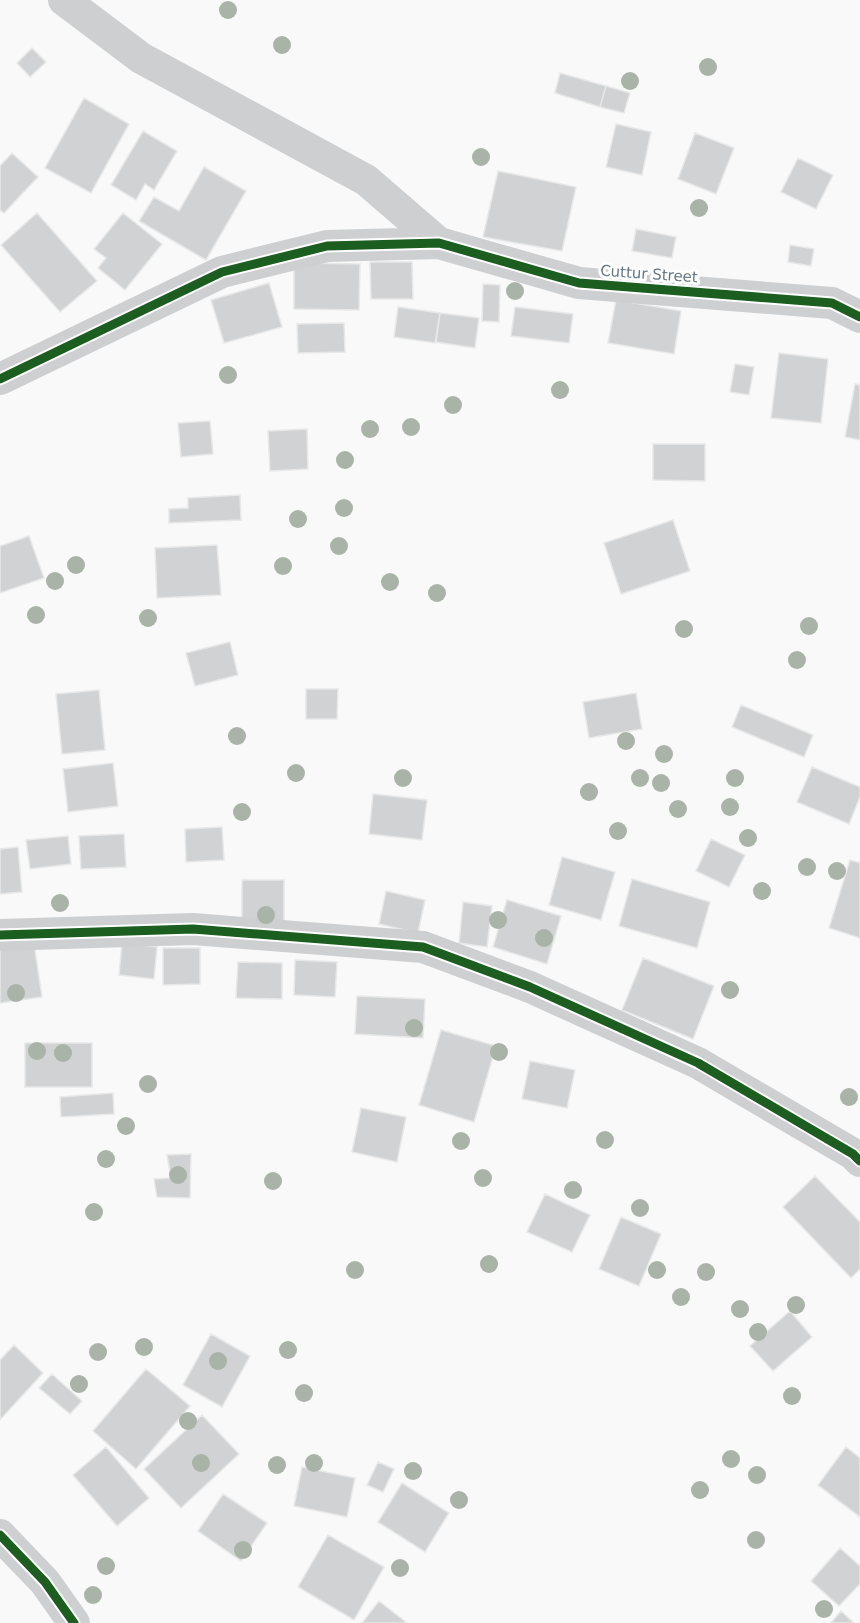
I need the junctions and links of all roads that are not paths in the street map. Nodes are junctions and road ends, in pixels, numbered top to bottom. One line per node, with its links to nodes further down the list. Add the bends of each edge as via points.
1 (64, 0): 2 (street, via 141,58 366,180)
2 (439, 243): 3 (street, Cuttur Street, via 579,284 832,303); 4 (street, via 327,246 222,272)
3 (860, 317)
4 (0, 379)
5 (0, 935): 6 (street, via 193,929 423,947 530,987 698,1063)
6 (860, 1161)
7 (0, 1535): 8 (street, via 45,1582)
8 (74, 1623)

